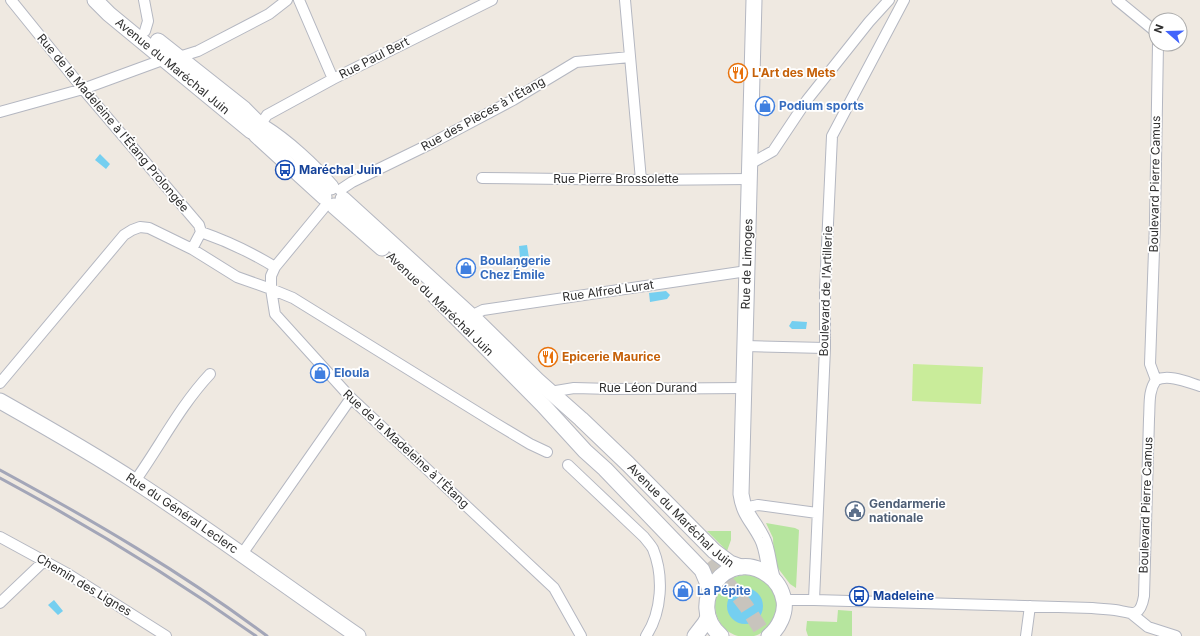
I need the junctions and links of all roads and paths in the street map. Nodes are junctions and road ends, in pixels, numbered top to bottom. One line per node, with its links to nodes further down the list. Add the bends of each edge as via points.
1 (12, 0): 20 (street, Rue de la Madeleine à l'Étang Prolongée)
2 (94, 0): 18 (main road, Avenue du Maréchal Juin, via 109,14)
3 (103, 0): 15 (main road, Avenue du Maréchal Juin)
4 (144, 0): 15 (street, via 148,21)
5 (287, 0): 18 (street, via 269,14 198,51)
6 (299, 0): 19 (street)
7 (492, 0): 19 (street, Rue Paul Bert)
8 (625, 0): 17 (street)
9 (754, 0): 23 (main road, Rue de Limoges)
10 (889, 0): 23 (street, via 807,100 773,151)
11 (904, 0): 34 (street, Boulevard de l'Artillerie, via 832,136)
12 (1117, 0): 13 (street)
13 (1128, 3): 14 (street)
14 (1148, 24)
15 (144, 31): 18 (main road, Avenue du Maréchal Juin)
16 (1158, 52): 36 (street, Boulevard Pierre Camus, via 1150,364)
17 (630, 57): 25 (street); 26 (street, Rue des Pièces à l'Étang, via 576,62 513,100 352,182)
18 (172, 58): 20 (street); 22 (main road, Avenue du Maréchal Juin)
19 (333, 79): 22 (street, Rue Paul Bert, via 267,115)
20 (83, 89): 21 (street); 27 (street, Rue de la Madeleine à l'Étang Prolongée, via 181,203 199,225)
21 (0, 112)
22 (258, 128): 26 (main road, Avenue du Maréchal Juin, via 279,137 322,177)
23 (749, 171): 25 (street, Rue Pierre Brossolette); 30 (main road, Rue de Limoges)
24 (482, 178): 25 (street, Rue Pierre Brossolette)
25 (641, 180)
26 (333, 197): 29 (street, Rue des Pièces à l'Étang); 32 (main road, Avenue du Maréchal Juin); 41 (main road, Avenue du Maréchal Juin, via 438,299)
27 (201, 232): 28 (street); 29 (street)
28 (192, 249): 31 (street, via 237,277); 37 (street, via 149,228 140,227 124,235)
29 (276, 267): 31 (street, Rue de la Madeleine à l'Étang, via 271,276)
30 (747, 271): 32 (street, Rue Alfred Lurat, via 487,309 480,311); 33 (main road, Rue de Limoges)
31 (271, 289): 40 (street, Rue de la Madeleine à l'Étang, via 274,314); 43 (street, via 293,298 494,423)
32 (473, 318): 41 (main road, Avenue du Maréchal Juin)
33 (745, 346): 34 (street); 39 (main road, Rue de Limoges)
34 (825, 348): 47 (street, Boulevard de l'Artillerie)
35 (210, 374): 45 (street, via 194,391)
36 (1156, 380): 38 (street, via 1168,378); 62 (street, Boulevard Pierre Camus, via 1152,385 1149,419 1144,596 1142,606 1138,612)
37 (0, 383)
38 (1200, 386)
39 (744, 388): 41 (street, Rue Léon Durand, via 574,388 556,392); 46 (main road, Rue de Limoges, via 741,494)
40 (351, 398): 52 (street); 67 (street, Rue de la Madeleine à l'Étang, via 554,588)
41 (548, 399): 48 (main road, Avenue du Maréchal Juin, via 586,451); 54 (main road, Avenue du Maréchal Juin); 55 (main road, Avenue du Maréchal Juin, via 581,419 714,551 730,563)
42 (0, 401): 45 (main road, Rue du Général Leclerc)
43 (547, 452)
44 (568, 465): 51 (street)
45 (135, 481): 52 (main road, Rue du Général Leclerc)
46 (744, 508): 47 (street, via 762,505); 49 (main road, Rue de Limoges)
47 (818, 513): 59 (street, Boulevard de l'Artillerie)
48 (658, 525): 51 (street); 57 (main road, Avenue du Maréchal Juin, via 702,570)
49 (753, 525): 55 (main road, Rue de Limoges, via 758,544 756,553); 56 (main road, Rue de Limoges, via 762,537)
50 (0, 536): 53 (street, Chemin des Lignes)
51 (644, 537): 68 (street, via 652,548 660,592 657,611)
52 (242, 554): 66 (main road, Rue du Général Leclerc)
53 (44, 561): 60 (street); 65 (street, Chemin des Lignes)
54 (710, 561)
55 (744, 567): 56 (main road, Avenue du Maréchal Juin, via 760,570); 57 (main road, via 723,574)
56 (772, 577): 58 (main road, Rue de Limoges, via 778,584)
57 (710, 589): 63 (main road, via 707,601)
58 (784, 600): 59 (street); 64 (main road)
59 (814, 600): 61 (street)
60 (0, 603)
61 (1030, 606): 62 (street, via 1107,609); 73 (street)
62 (1132, 614): 74 (street, via 1148,627)
63 (708, 617): 69 (main road); 70 (main road)
64 (782, 619): 71 (main road); 72 (main road)
65 (166, 636)
66 (358, 636)
67 (581, 636)
68 (646, 636)
69 (696, 636)
70 (721, 636)
71 (769, 636)
72 (785, 636)
73 (1026, 636)
74 (1176, 636)

